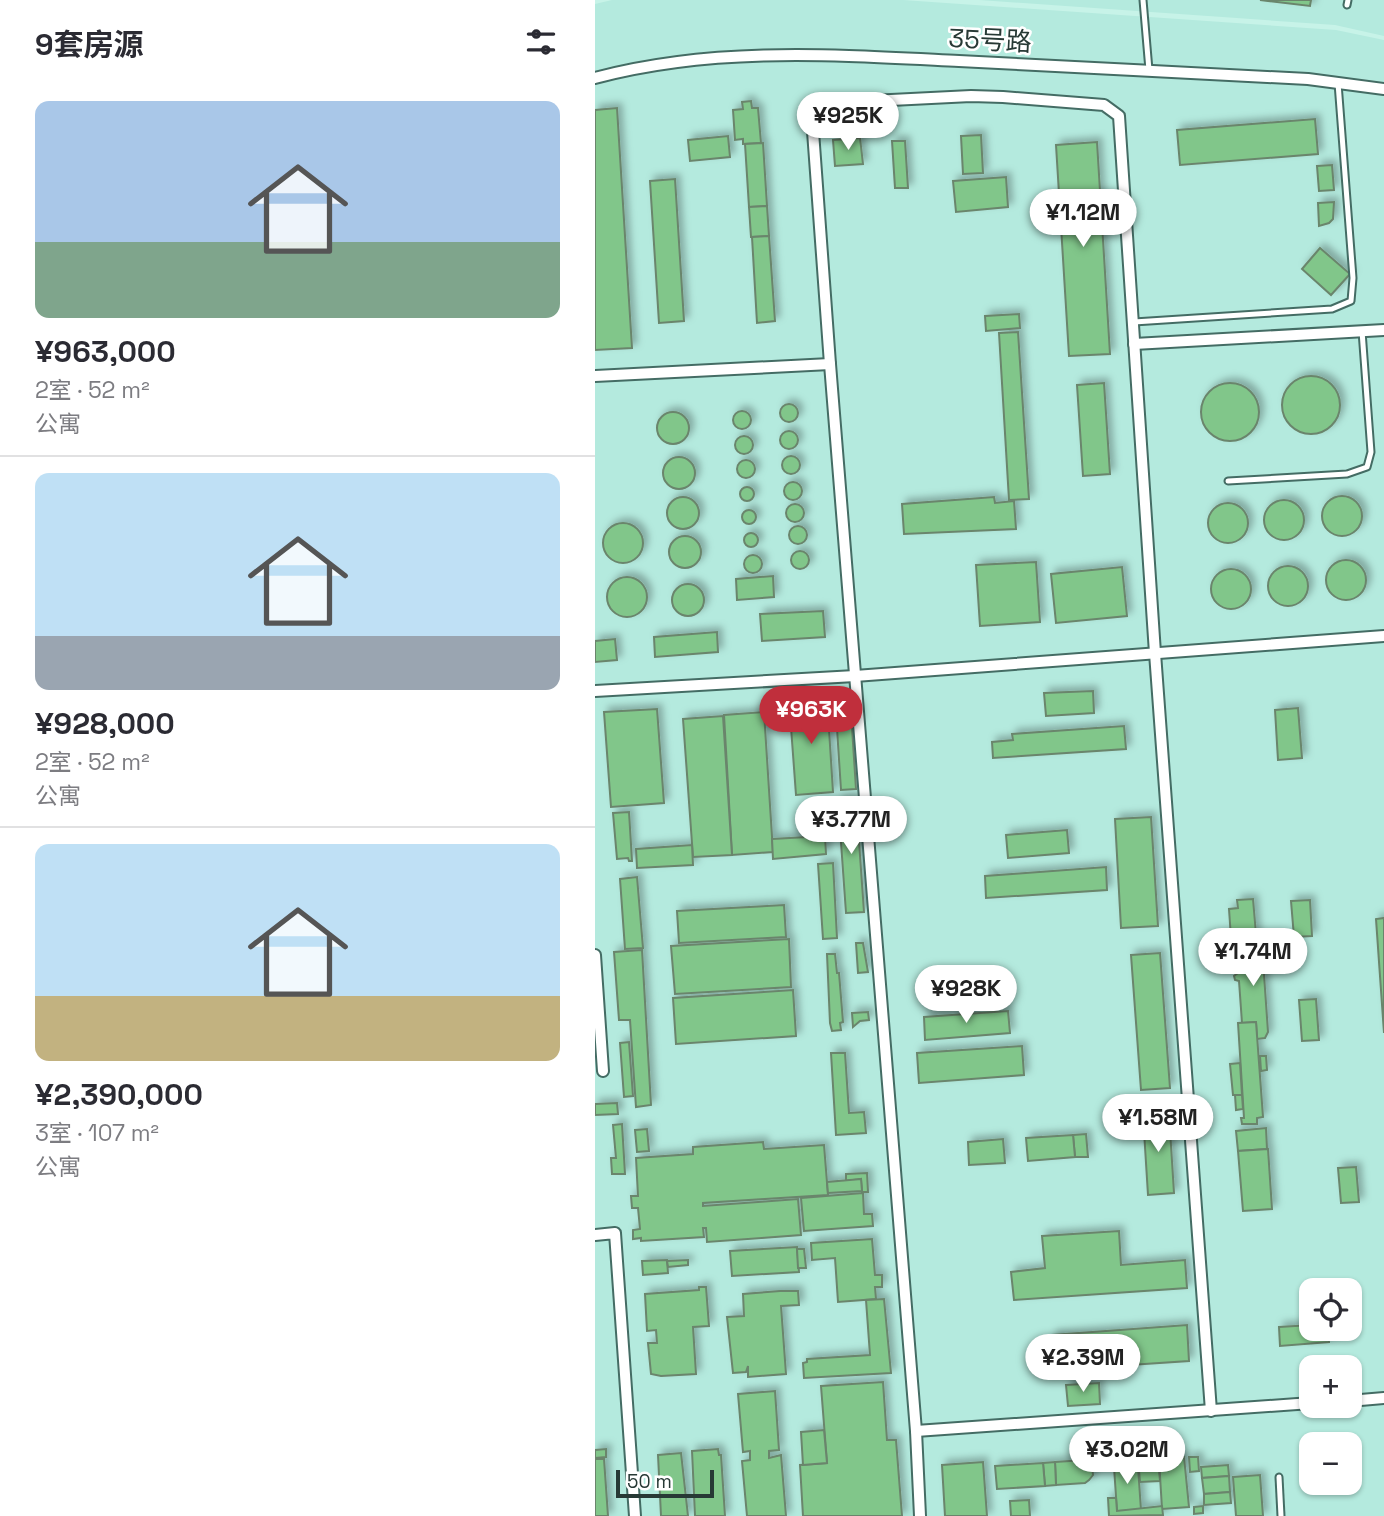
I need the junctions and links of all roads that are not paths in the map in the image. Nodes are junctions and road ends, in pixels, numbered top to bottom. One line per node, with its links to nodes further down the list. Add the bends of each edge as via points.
1 (1143, 0): 2 (lane)
2 (1149, 70): 3 (street, 35号路, via 803,54 717,57); 4 (street, 35号路)
3 (595, 78)
4 (1338, 83): 5 (street, 35号路); 6 (lane, via 1351,301 1332,309)
5 (1384, 89)
6 (1133, 322): 9 (street); 10 (street, via 1119,116 1104,105 971,96 811,104)
7 (1384, 330): 8 (street)
8 (1363, 331): 9 (street); 12 (lane, via 1371,452 1367,467 1347,474)
9 (1134, 344): 14 (street)
10 (830, 364): 11 (street); 15 (street)
11 (595, 376)
12 (1228, 481)
13 (1384, 636): 14 (street)
14 (1155, 653): 15 (street); 23 (street)
15 (855, 676): 16 (street); 24 (street)
16 (595, 691)
17 (595, 955): 18 (street)
18 (603, 1071)
19 (595, 1235): 26 (street, via 615,1233)
20 (1384, 1398): 21 (street)
21 (1362, 1400)
22 (1299, 1405): 23 (street)
23 (1211, 1411): 24 (street)
24 (916, 1431): 27 (street)
25 (1279, 1477): 28 (lane)
26 (635, 1516)
27 (920, 1516)
28 (1281, 1516)

